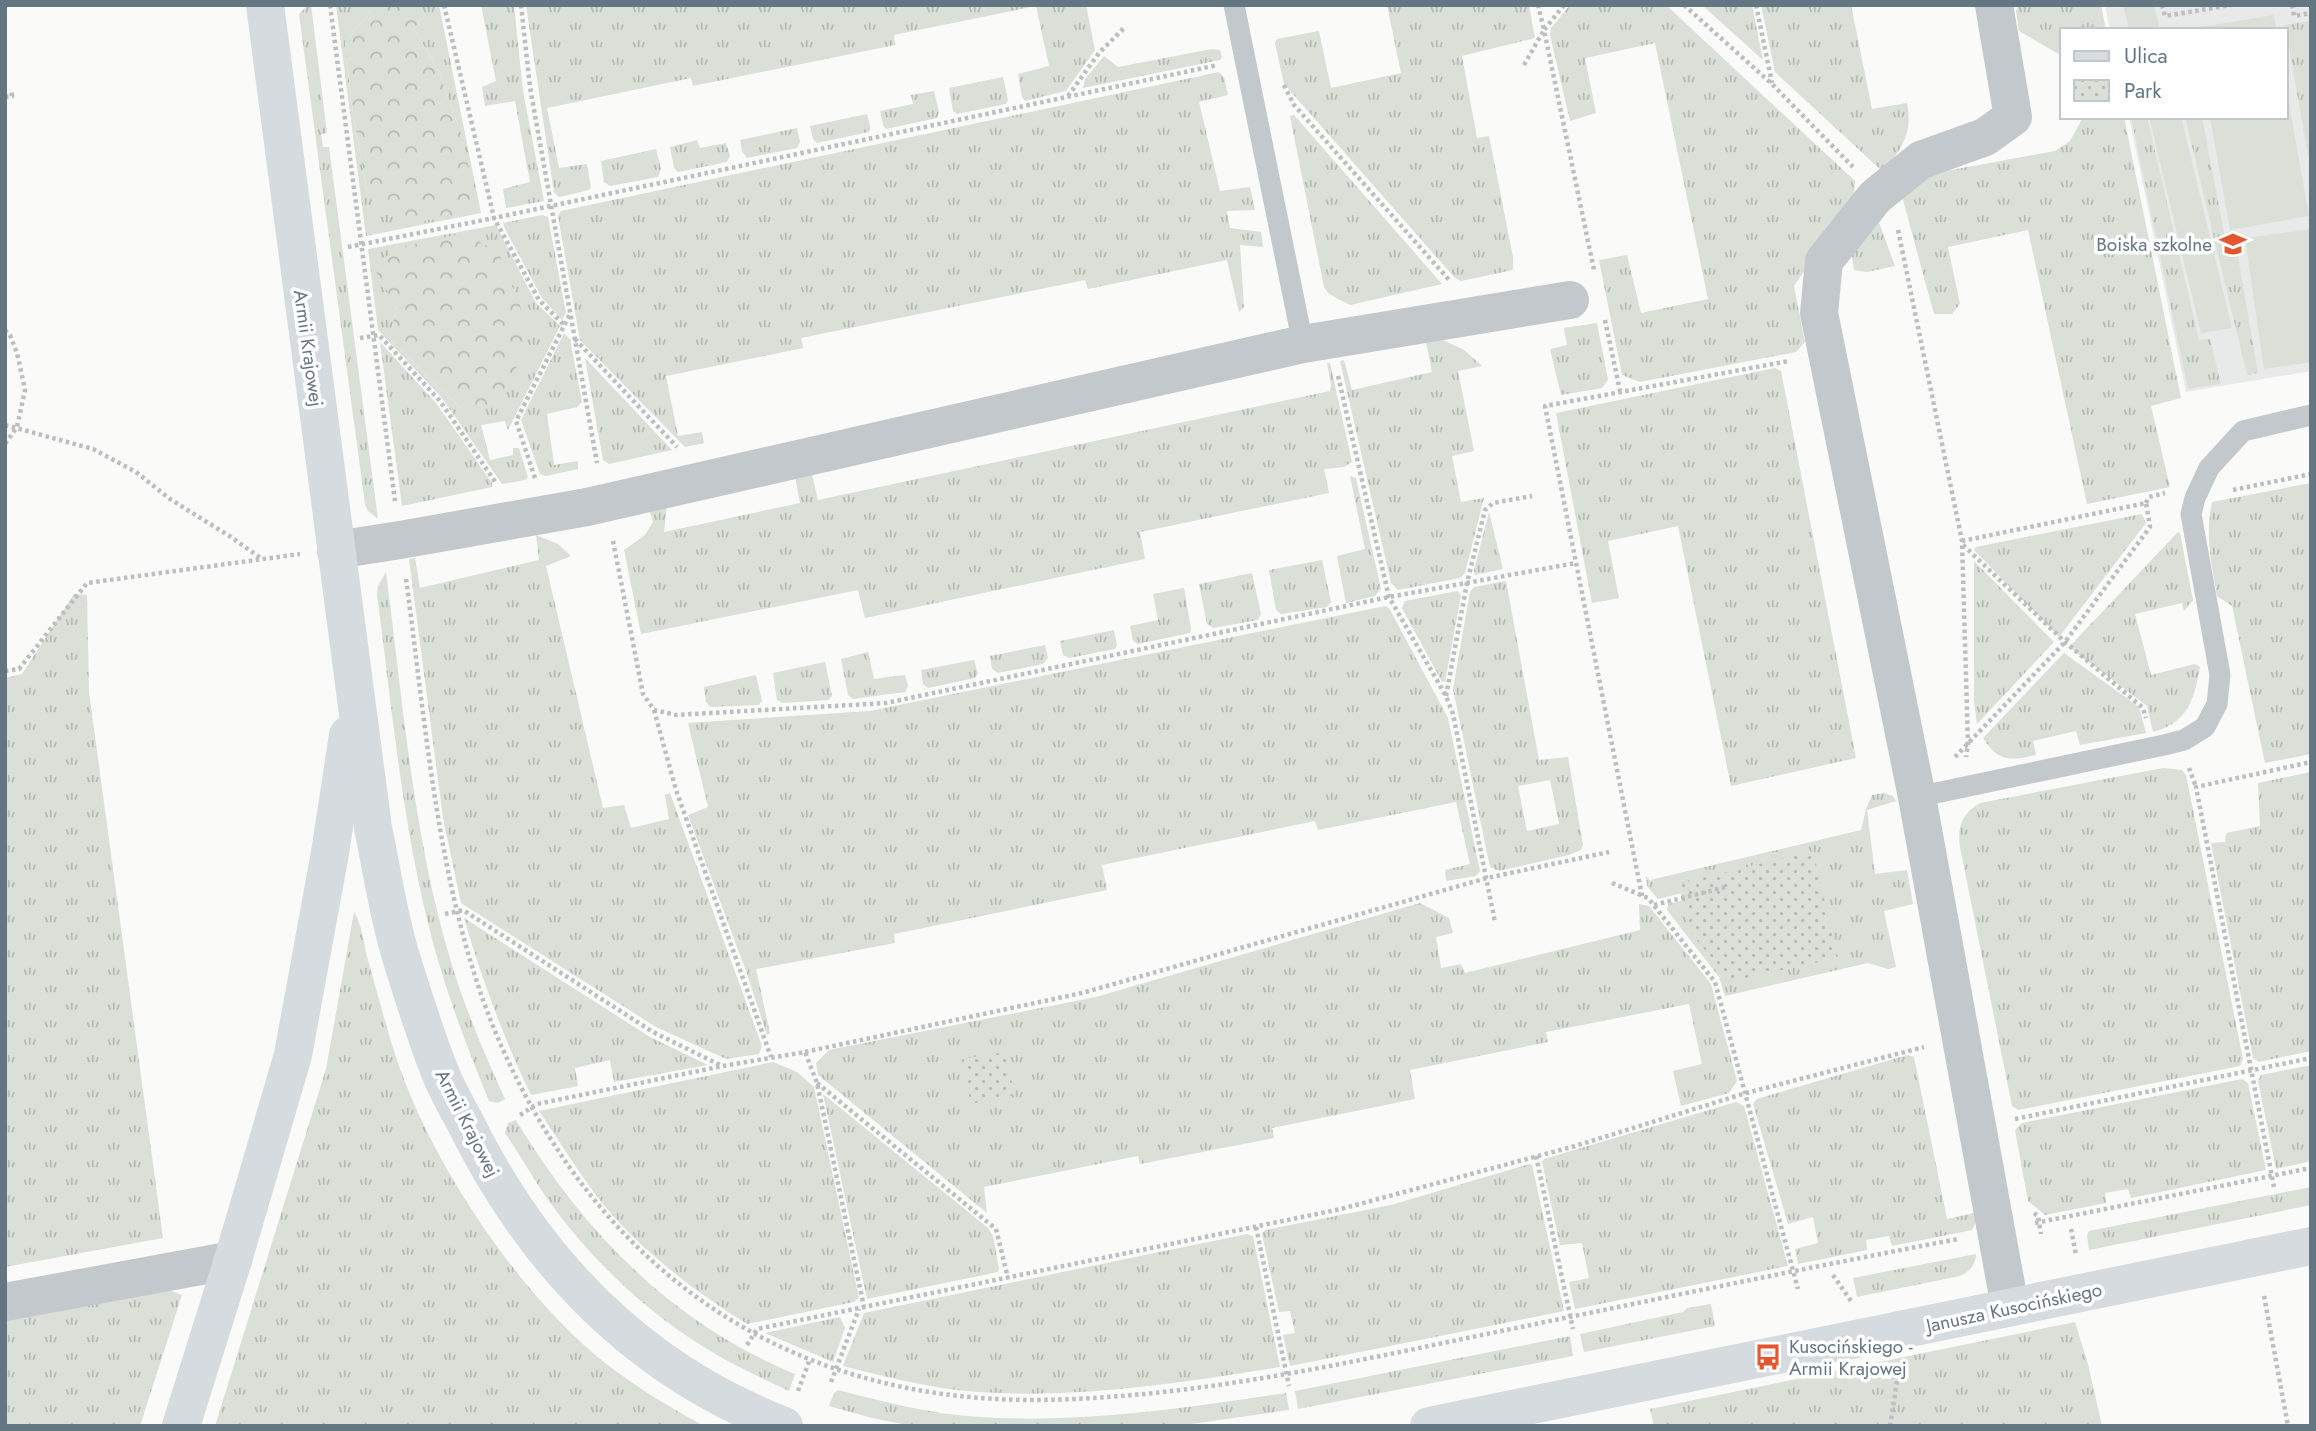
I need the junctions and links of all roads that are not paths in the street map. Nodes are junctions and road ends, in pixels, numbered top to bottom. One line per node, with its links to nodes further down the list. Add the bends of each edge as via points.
1 (265, 5): 7 (street, Armii Krajowej)
2 (1234, 5): 5 (lane)
3 (1994, 5): 9 (street, via 2012,117 1985,137 1921,160 1879,194 1824,261 1819,313)
4 (1587, 306): 5 (street, via 1480,315)
5 (1317, 342): 7 (street, via 587,507)
6 (2311, 415): 9 (lane, via 2243,431 2209,468 2195,498 2190,514 2220,675 2217,704 2205,727 2184,740)
7 (336, 550): 8 (street, Armii Krajowej)
8 (355, 690): 11 (street, Armii Krajowej, via 293,1055); 14 (street, Armii Krajowej, via 373,828 400,954 440,1072 483,1158 545,1252 598,1310 633,1339 746,1410)
9 (1917, 797): 13 (street)
10 (2309, 1253): 13 (street, Janusza Kusocińskiego)
11 (233, 1260): 12 (street); 15 (street, Armii Krajowej)
12 (5, 1302)
13 (2010, 1307): 16 (street, Janusza Kusocińskiego)
14 (790, 1412)
15 (181, 1426)
16 (1430, 1426)

